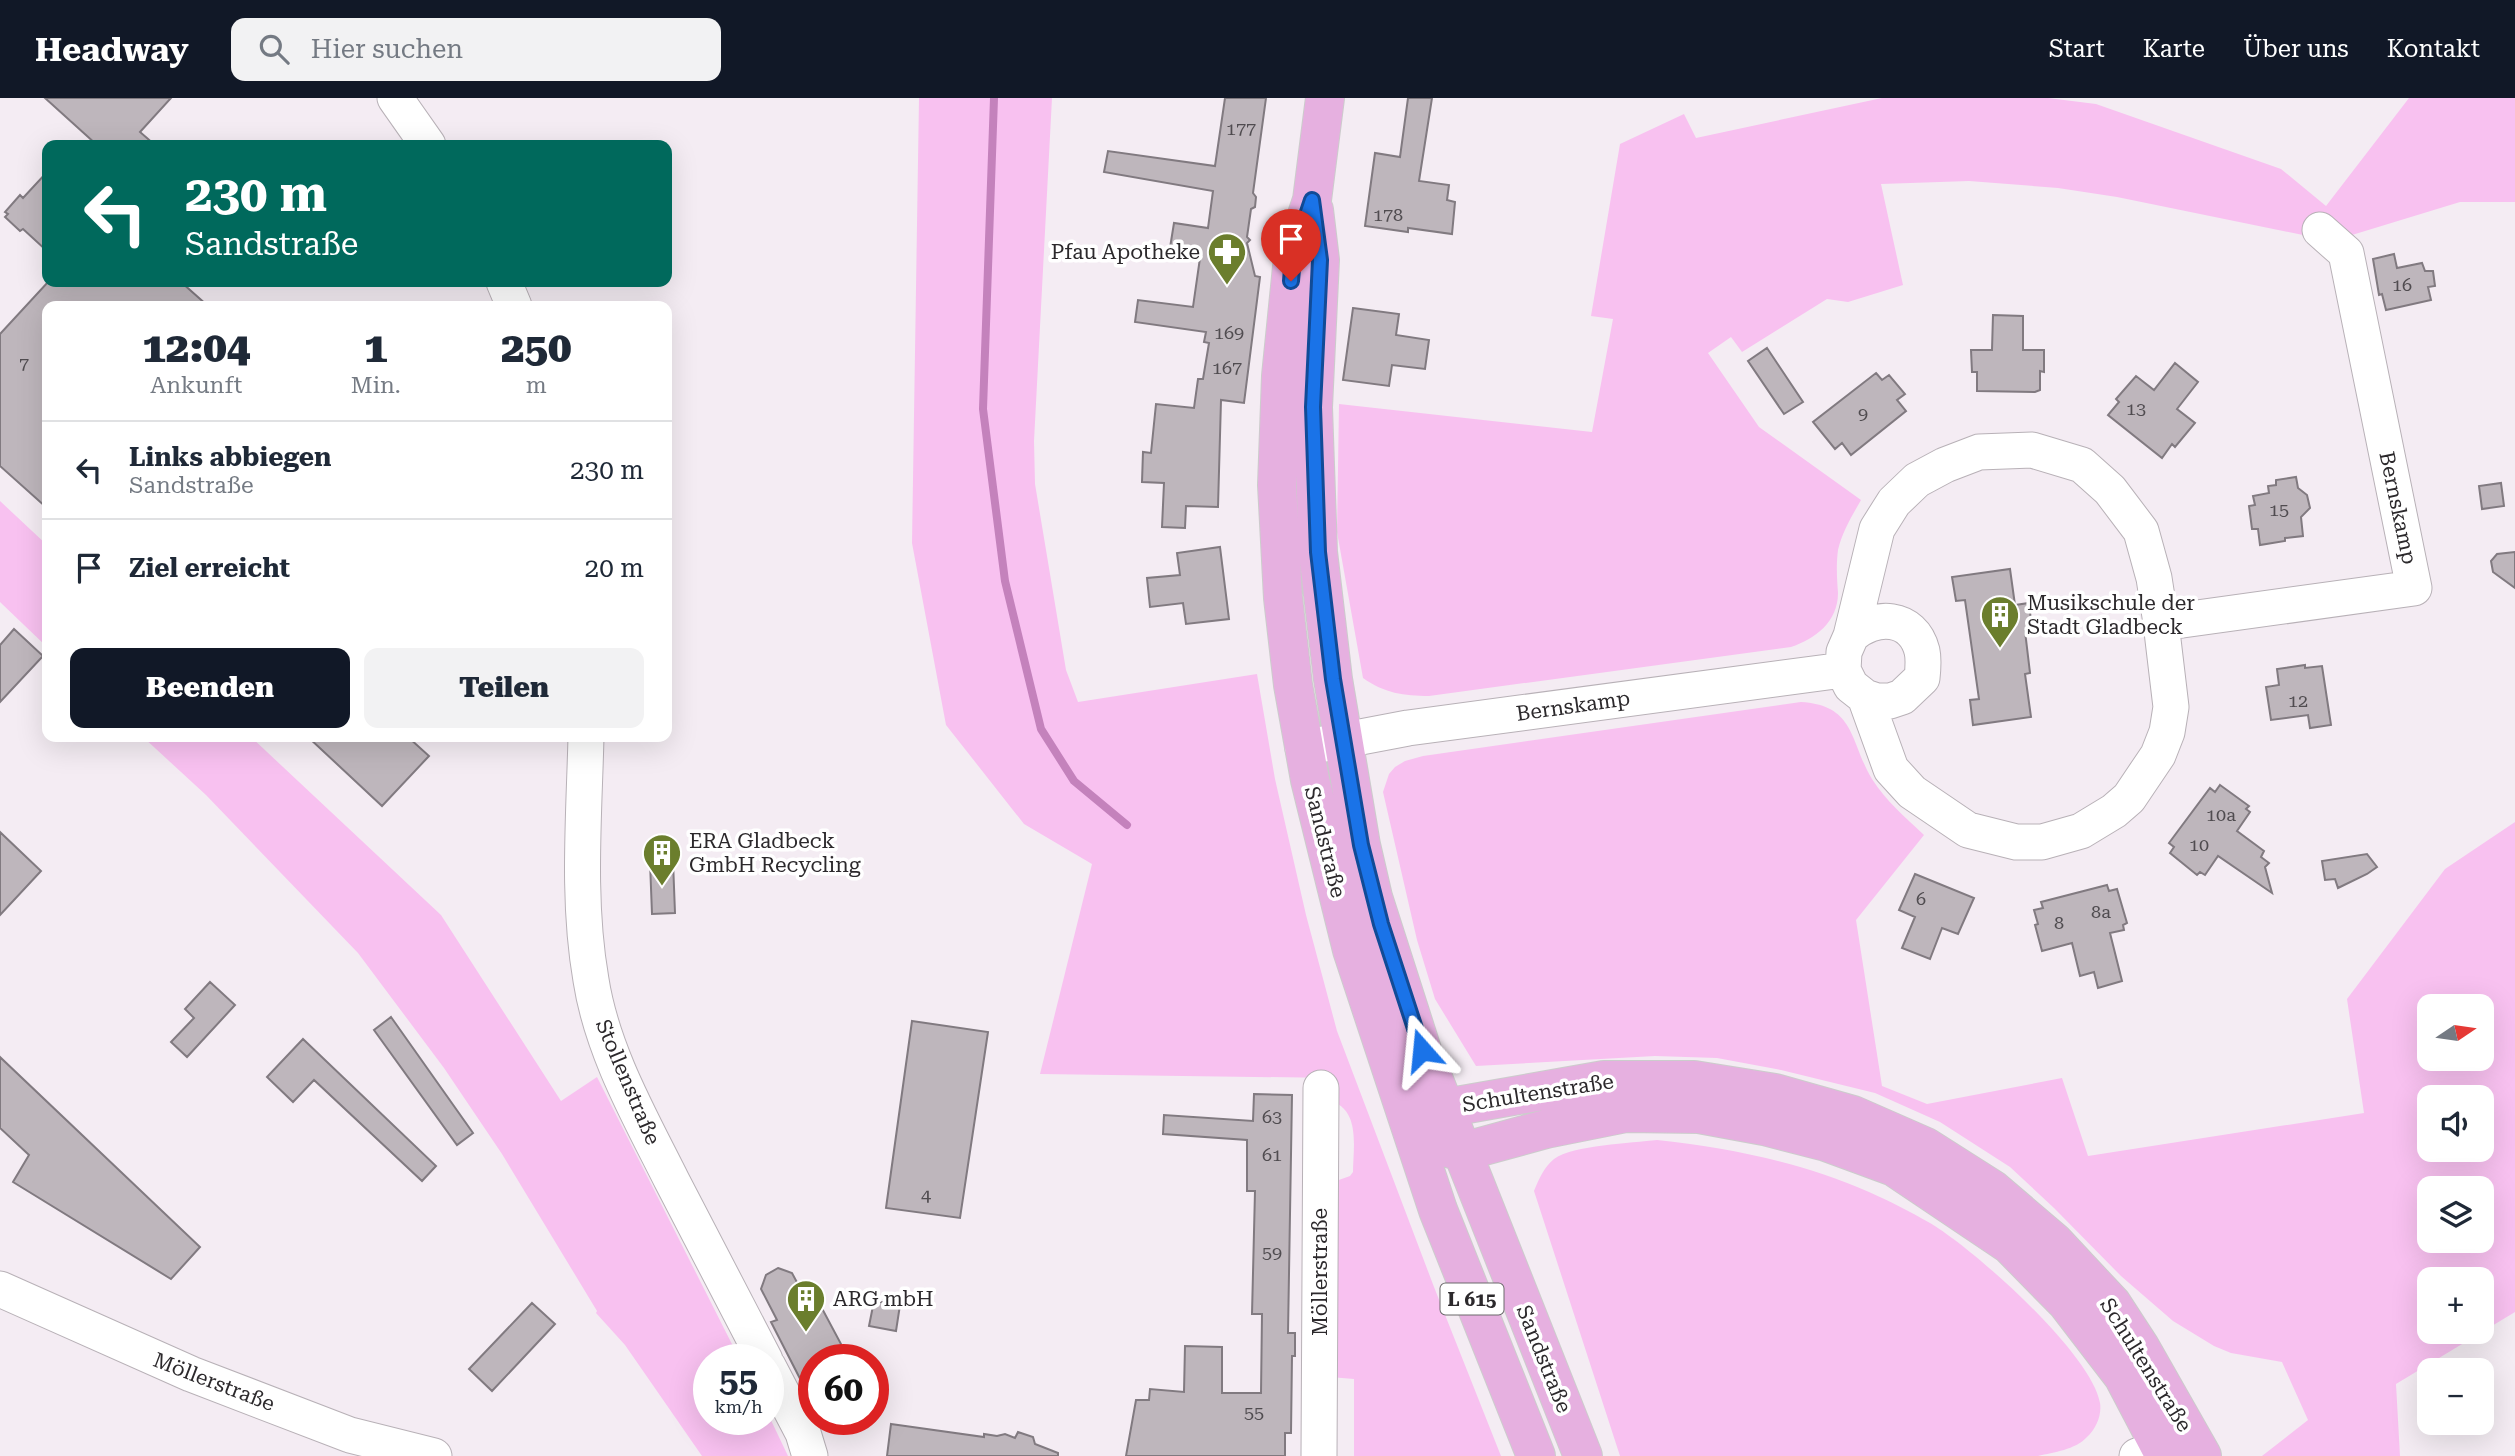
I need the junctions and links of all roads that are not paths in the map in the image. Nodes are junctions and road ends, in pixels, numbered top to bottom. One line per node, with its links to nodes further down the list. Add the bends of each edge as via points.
1 (395, 98): 3 (street)
2 (1325, 98): 4 (main road, Sandstraße / L 615)
3 (424, 140)
4 (1312, 200): 10 (main road, Sandstraße / L 615, via 1320,260 1313,407 1318,552); 12 (main road, Sandstraße / L 615, via 1293,257 1281,376 1277,485 1283,598)
5 (2319, 230): 6 (street, Bernskamp, via 2346,253 2414,587)
6 (2161, 623): 7 (street, via 2141,531 2110,490 2082,465 2019,450 1979,452 1945,465 1917,480 1894,502 1877,529); 9 (street, via 2171,707 2158,755 2144,779 2115,811 2063,837 2042,842 1993,838 1968,830 1943,814 1912,792 1891,769)
7 (1852, 636): 8 (street, via 1844,652); 9 (street, via 1861,626 1886,620 1909,629 1922,651 1922,678 1902,697 1890,701)
8 (1843, 670): 9 (street); 10 (street, Bernskamp)
9 (1865, 697)
10 (1343, 740): 12 (street, Bernskamp); 14 (main road, Sandstraße / L 615, via 1374,897)
11 (586, 742): 18 (street, Stollenstraße, via 584,934 600,1020 641,1119)
12 (1303, 748): 15 (main road, Sandstraße / L 615, via 1352,950)
13 (1321, 1088): 23 (street, Möllerstraße)
14 (1445, 1108): 15 (main road, Schultenstraße); 16 (main road, Sandstraße / L 615); 26 (main road, Schultenstraße, via 1604,1080 1695,1080 1775,1093 1853,1115 1926,1147 1992,1189 2054,1242 2112,1304)
15 (1416, 1139): 16 (main road); 24 (main road, Sandstraße / L 615, via 1438,1210)
16 (1462, 1152): 20 (main road, Schultenstraße, via 1626,1113 1699,1114 1826,1142 1894,1167 2010,1245 2067,1303 2123,1376); 25 (main road, Sandstraße / L 615)
17 (0, 1289): 21 (street, Möllerstraße, via 181,1370 350,1435)
18 (757, 1344)
19 (784, 1397): 22 (street)
20 (2154, 1453): 26 (street)
21 (434, 1456)
22 (810, 1456)
23 (1319, 1456)
24 (1536, 1456)
25 (1583, 1456)
26 (2202, 1456)

